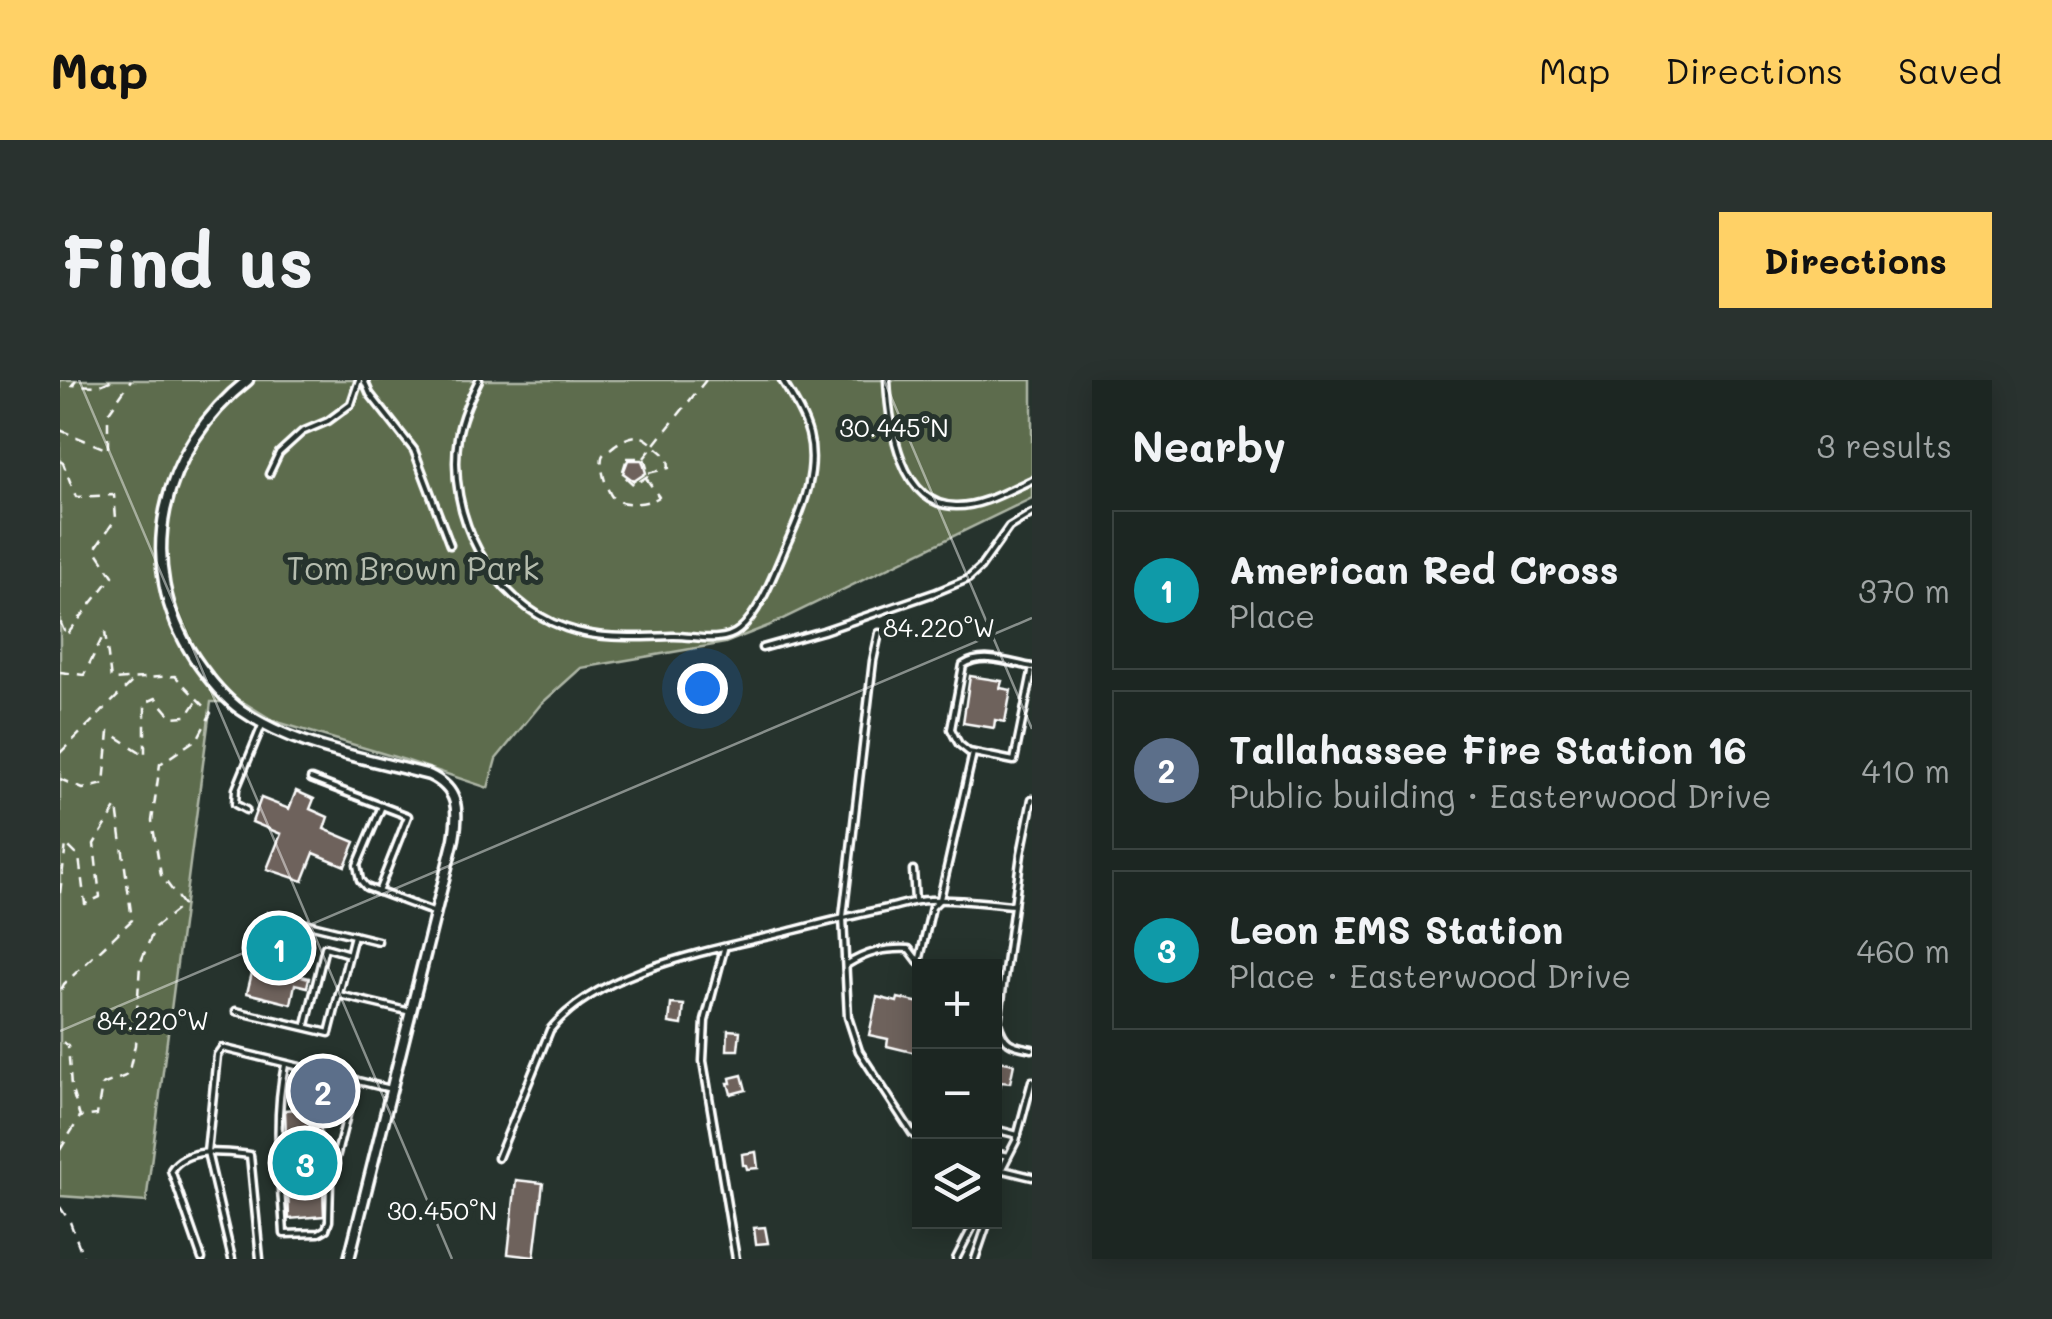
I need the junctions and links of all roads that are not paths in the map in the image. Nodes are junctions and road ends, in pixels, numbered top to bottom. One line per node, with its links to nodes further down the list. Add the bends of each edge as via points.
1 (248, 380): 13 (street, via 218,406 184,456 164,514 161,557 167,597 189,649 228,699)
2 (361, 380): 6 (lane, via 352,404 302,432); 9 (lane, via 414,450)
3 (479, 380): 4 (lane, via 456,453 470,532 487,565 513,596 549,621 622,638 726,637 746,623 765,593 809,486 810,435)
4 (782, 380)
5 (887, 380): 7 (lane, via 898,450 926,496 969,505)
6 (268, 474)
7 (1032, 480)
8 (1032, 513): 11 (lane, via 1009,527 968,579)
9 (450, 545)
10 (879, 633): 25 (lane)
11 (762, 648)
12 (1032, 669): 14 (lane, via 1014,760); 14 (lane, via 982,658 963,665 951,729)
13 (263, 723): 18 (lane, via 236,789 235,804); 24 (street, via 446,785 457,820)
14 (972, 753): 21 (lane)
15 (311, 779): 17 (lane)
16 (1032, 799): 23 (lane)
17 (382, 806): 20 (lane, via 358,865 360,880); 20 (lane, via 408,816)
18 (246, 810)
19 (913, 870): 22 (lane)
20 (378, 892): 24 (lane)
21 (940, 900): 22 (lane); 23 (lane); 32 (lane, via 932,907)
22 (915, 902): 25 (lane)
23 (1014, 904): 34 (lane)
24 (435, 913): 37 (street)
25 (843, 918): 29 (lane); 33 (lane)
26 (308, 924): 27 (lane)
27 (354, 935): 28 (lane); 30 (lane)
28 (378, 940)
29 (724, 948): 51 (lane, via 657,966 562,1015); 60 (lane, via 705,1022 704,1060)
30 (349, 954): 35 (lane); 38 (lane, via 325,948)
31 (917, 959): 33 (lane, via 908,949 888,948)
32 (922, 959)
33 (846, 965): 47 (lane, via 848,1017 859,1051)
34 (1002, 981)
35 (338, 995): 37 (lane); 38 (lane, via 329,1033)
36 (236, 1011): 38 (lane)
37 (410, 1012): 44 (street)
38 (305, 1028)
39 (1002, 1035): 40 (lane, via 1010,1045)
40 (1032, 1049)
41 (286, 1063): 42 (lane); 42 (lane, via 278,1125 284,1234 326,1229 330,1181); 48 (lane, via 220,1051)
42 (356, 1080): 44 (lane)
43 (1032, 1081): 46 (lane)
44 (391, 1089): 59 (street)
45 (1002, 1130): 46 (lane)
46 (1018, 1134): 50 (lane)
47 (919, 1139)
48 (207, 1152): 56 (lane, via 171,1170); 57 (lane); 58 (lane, via 250,1155)
49 (1002, 1154): 50 (lane)
50 (1008, 1156): 52 (lane)
51 (498, 1158)
52 (1002, 1169): 53 (lane)
53 (1032, 1177)
54 (971, 1229): 61 (lane)
55 (985, 1229): 62 (lane)
56 (202, 1259)
57 (232, 1259)
58 (260, 1259)
59 (349, 1259)
60 (736, 1259)
61 (956, 1259)
62 (975, 1259)

